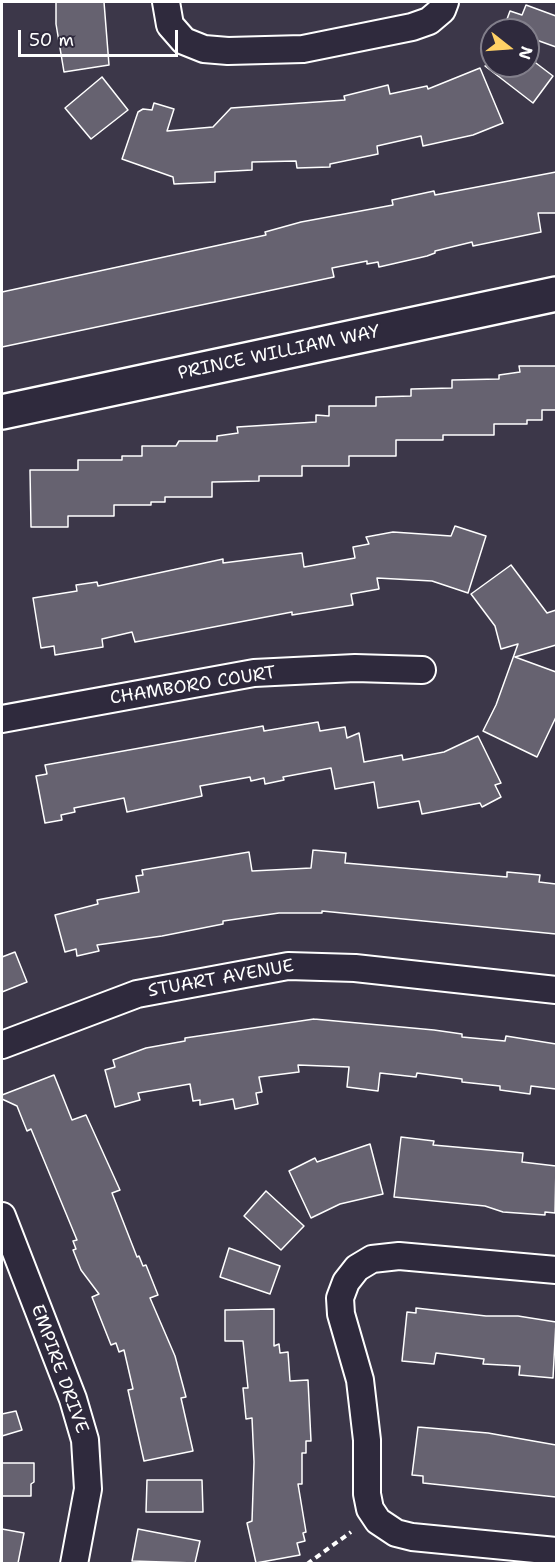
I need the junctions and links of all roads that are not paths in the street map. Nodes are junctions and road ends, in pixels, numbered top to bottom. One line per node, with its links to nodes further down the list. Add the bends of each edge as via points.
1 (165, 2): 2 (street, via 170,25 184,41 204,49 228,51 303,49 412,27 429,21)
2 (445, 2)
3 (556, 294): 4 (street, PRINCE WILLIAM WAY)
4 (2, 412)
5 (422, 670): 6 (street, CHAMBORO COURT, via 355,668 254,673)
6 (2, 719)
7 (556, 990): 8 (street, STUART AVENUE, via 356,968 288,966 137,994)
8 (2, 1045)
9 (2, 1216): 12 (street, EMPIRE DRIVE, via 82,1426 88,1482)
10 (556, 1270): 11 (street, via 399,1256 372,1259 357,1268 340,1298 360,1380 367,1440 367,1494 378,1521 396,1533 412,1537)
11 (556, 1551)
12 (74, 1563)

